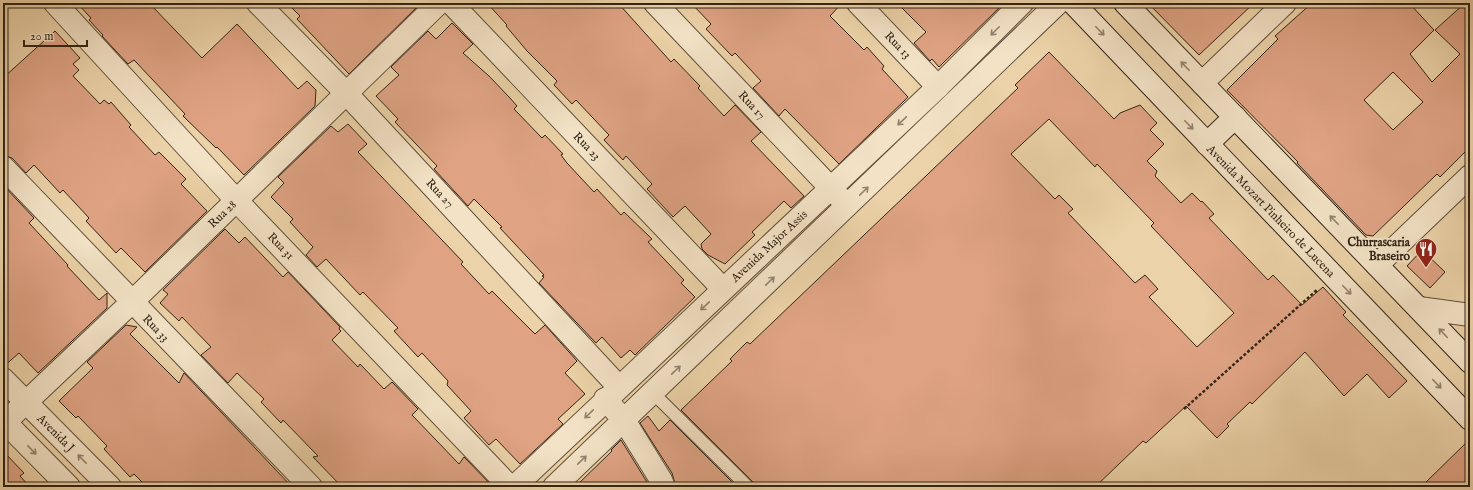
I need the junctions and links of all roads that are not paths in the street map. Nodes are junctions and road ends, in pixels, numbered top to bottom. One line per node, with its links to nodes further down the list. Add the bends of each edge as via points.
1 (55, 3): 20 (street, Rua 31)
2 (258, 3): 14 (street, Rua 27)
3 (439, 3): 14 (street, Rua 28)
4 (451, 3): 23 (street, Rua 23)
5 (655, 3): 19 (street, Rua 17)
6 (858, 3): 13 (street, Rua 13)
7 (1022, 3): 13 (street, Avenida Major Assis, one-way to 13)
8 (1058, 3): 21 (street, Avenida Major Assis, one-way to 8)
9 (1073, 3): 16 (street, Avenida Mozart Pinheiro de Lucena, one-way to 16)
10 (1125, 3): 12 (street, one-way to 10)
11 (1285, 3): 12 (street)
12 (1202, 83): 15 (street)
13 (938, 87): 19 (street, Avenida Major Assis, one-way to 19)
14 (346, 92): 20 (street, Rua 28); 29 (street, Rua 27)
15 (1235, 117): 16 (street); 22 (street, one-way to 15)
16 (1207, 144): 32 (street, Avenida Mozart Pinheiro de Lucena, one-way to 32)
17 (3, 167): 24 (street, Rua 33)
18 (1468, 182): 22 (street)
19 (831, 188): 21 (street, Rua 17); 23 (street, Avenida Major Assis)
20 (236, 200): 24 (street, Rua 28); 38 (street, Rua 31)
21 (848, 206): 30 (street, Avenida Major Assis, one-way to 21)
22 (1377, 265): 25 (street)
23 (724, 288): 29 (street, Avenida Major Assis, one-way to 29)
24 (132, 302): 31 (street, Rua 28); 37 (street, Rua 33)
25 (1419, 308): 26 (street); 27 (street, one-way to 25)
26 (1470, 315)
27 (1470, 362)
28 (3, 379): 31 (street, Avenida J)
29 (612, 393): 33 (street, Rua 27); 39 (street, Avenida Major Assis, one-way to 39)
30 (653, 393): 33 (street, Avenida Major Assis); 42 (lane)
31 (25, 402): 34 (street, Rua 28); 36 (street, Avenida J, one-way to 31)
32 (1470, 418)
33 (624, 420): 40 (street, Avenida Major Assis, one-way to 33); 41 (street, Rua 27)
34 (4, 422): 35 (street, one-way to 35)
35 (69, 487)
36 (110, 487)
37 (312, 487)
38 (510, 487)
39 (514, 487)
40 (554, 487)
41 (664, 487)
42 (748, 487)

